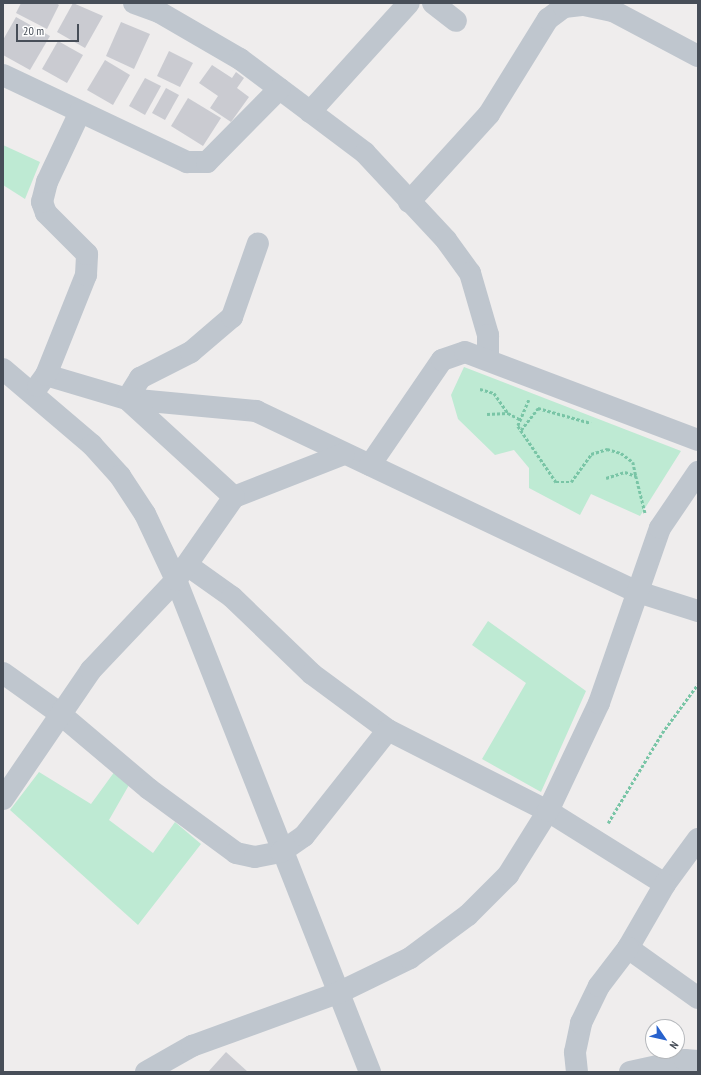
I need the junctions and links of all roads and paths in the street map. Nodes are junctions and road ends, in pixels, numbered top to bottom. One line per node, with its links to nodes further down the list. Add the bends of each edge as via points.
1 (134, 3): 7 (street, via 160,12 209,40)
2 (409, 3): 9 (street)
3 (433, 3): 4 (street)
4 (456, 21)
5 (698, 56): 10 (street, via 613,11 584,5 564,7 548,19 489,114)
6 (3, 75): 8 (street)
7 (278, 89): 8 (street, via 207,162 187,162); 9 (street)
8 (80, 112): 14 (street, via 47,182 42,202 46,213 88,254 86,275)
9 (310, 112): 10 (street, via 365,153)
10 (409, 202): 12 (street, via 446,240 470,273 488,335)
11 (258, 243): 18 (street, via 232,317 191,352 140,378)
12 (488, 359): 24 (street); 26 (street, via 465,352 442,360)
13 (3, 369): 16 (street)
14 (46, 375): 16 (street); 18 (street)
15 (480, 388): 20 (path, via 494,393)
16 (33, 394): 32 (street, via 92,445 120,476)
17 (531, 396): 21 (path)
18 (127, 399): 25 (street, via 256,411); 30 (street)
19 (487, 414): 20 (path)
20 (508, 414): 21 (path)
21 (521, 420): 23 (path)
22 (592, 420): 23 (path, via 590,424 538,408)
23 (521, 430): 28 (path, via 556,482 571,482 592,454 607,449 621,453 633,462)
24 (698, 440)
25 (344, 454): 26 (street); 30 (street)
26 (370, 465): 33 (street)
27 (698, 472): 33 (street, via 660,528)
28 (636, 476): 29 (path, via 625,472); 31 (path)
29 (606, 478)
30 (234, 497): 32 (street)
31 (644, 510)
32 (181, 572): 37 (street, via 91,670); 38 (street, via 232,597 312,674); 43 (street)
33 (638, 592): 34 (street); 40 (street, via 599,703)
34 (698, 611)
35 (3, 673): 37 (street)
36 (698, 684): 42 (path, via 662,733)
37 (59, 714): 39 (street); 43 (street, via 149,789 236,853 255,857)
38 (388, 730): 40 (street); 43 (street, via 333,804 304,836)
39 (3, 799)
40 (548, 811): 42 (street); 46 (street, via 508,875 468,915 427,948)
41 (698, 839): 44 (street)
42 (596, 842): 44 (street)
43 (281, 852): 46 (street)
44 (665, 884): 45 (street)
45 (628, 948): 47 (street); 51 (street, via 599,986 581,1023 575,1052)
46 (338, 993): 49 (street, via 192,1046); 50 (street)
47 (698, 998)
48 (695, 1066): 52 (street, via 685,1060)
49 (146, 1072)
50 (370, 1072)
51 (577, 1072)
52 (630, 1072)

